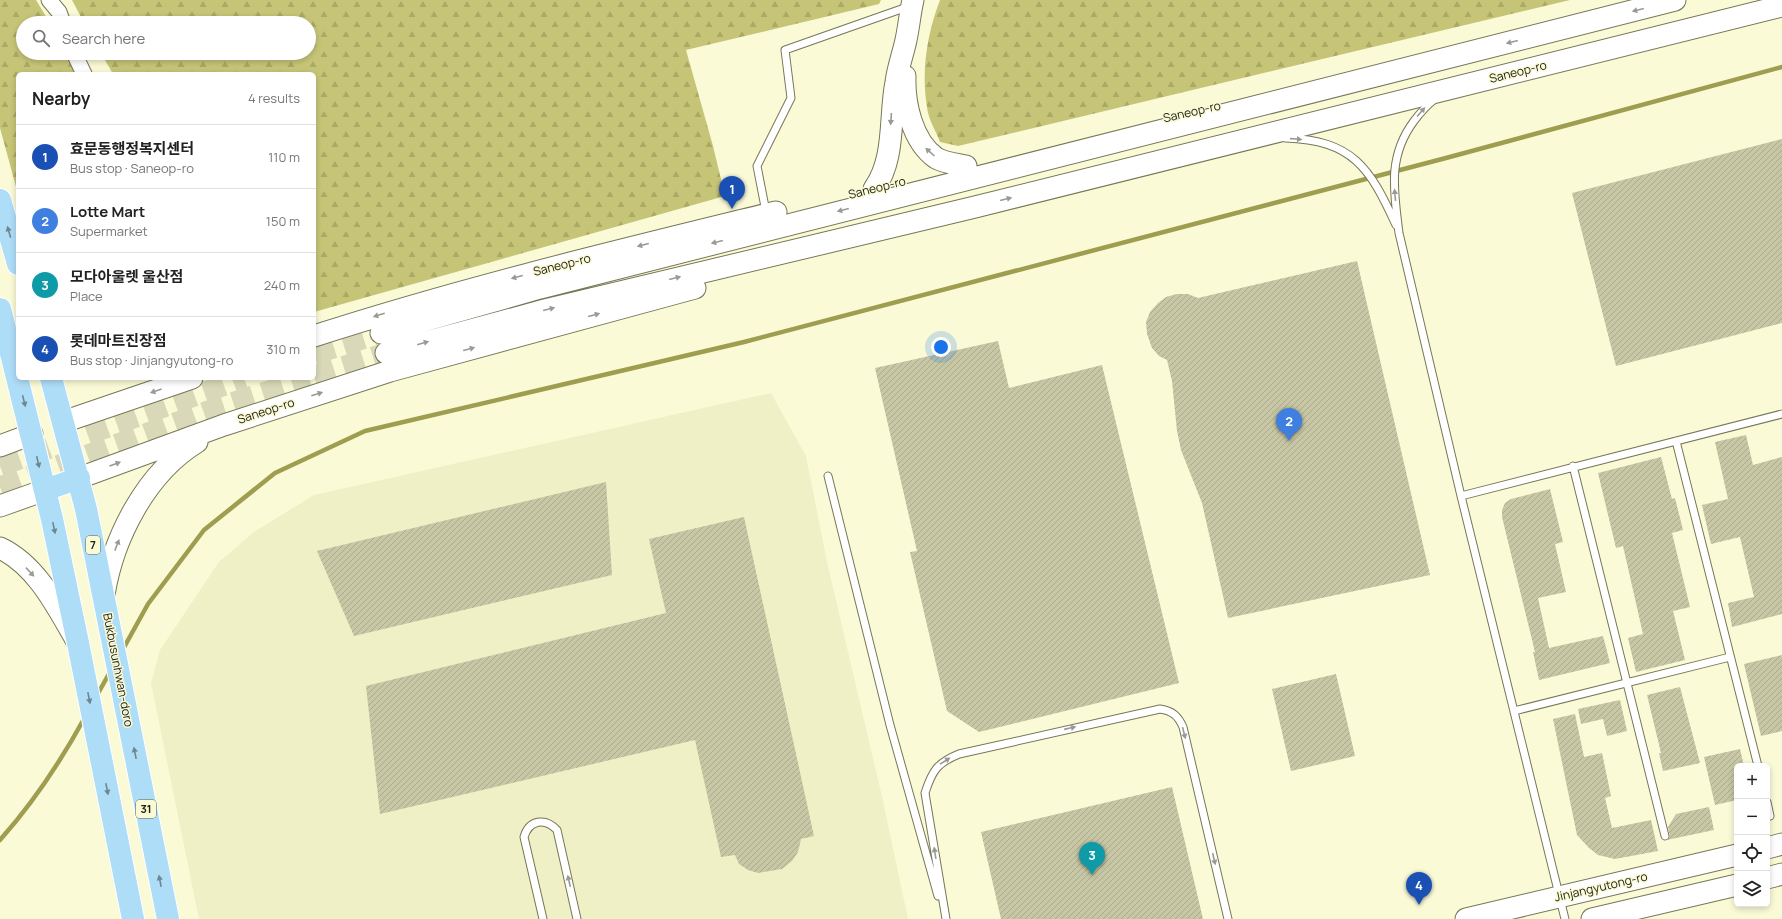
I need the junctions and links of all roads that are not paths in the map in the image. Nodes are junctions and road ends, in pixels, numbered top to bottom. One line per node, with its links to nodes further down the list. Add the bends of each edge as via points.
1 (49, 0): 5 (street)
2 (1675, 0): 7 (main road, Saneop-ro, one-way to 7)
3 (912, 3): 6 (main road); 16 (lane, via 785,50 791,98 757,166)
4 (1782, 6): 10 (main road, Saneop-ro)
5 (60, 16)
6 (906, 39): 12 (main road, one-way to 6, via 936,158 924,147 915,131 908,109 905,82); 13 (main road, one-way to 13, via 896,82 886,164)
7 (1445, 59): 12 (main road, Saneop-ro, via 1198,110); 20 (main road, Saneop-ro, one-way to 20, via 540,288)
8 (77, 60): 9 (street)
9 (83, 72)
10 (1450, 89): 11 (main road, Saneop-ro); 17 (lane, one-way to 10, via 1394,174 1401,143 1422,111)
11 (1257, 137): 15 (main road, Saneop-ro, one-way to 11); 17 (lane, one-way to 17, via 1298,138 1322,142 1340,149 1355,159 1382,195)
12 (966, 166): 13 (main road, Saneop-ro)
13 (874, 189): 16 (main road, Saneop-ro)
14 (0, 200): 18 (main road, one-way to 14)
15 (975, 207): 22 (main road, Saneop-ro, one-way to 15, via 545,310); 29 (main road, Saneop-ro, one-way to 15, via 390,371 719,281)
16 (766, 215): 21 (main road, Saneop-ro, one-way to 21, via 535,272)
17 (1399, 233): 37 (lane)
18 (16, 256)
19 (0, 309): 23 (main road, one-way to 23)
20 (381, 333)
21 (316, 335)
22 (386, 353)
23 (16, 372)
24 (18, 380): 30 (main road, one-way to 30)
25 (52, 380): 28 (main road, Bukbusunhwan-doro)
26 (186, 380): 28 (main road, one-way to 28)
27 (1782, 414): 31 (lane)
28 (63, 422): 30 (main road); 35 (main road, Bukbusunhwan-doro / 7)
29 (224, 425): 35 (main road, Saneop-ro, one-way to 29); 40 (main road, one-way to 29, via 107,573 124,527 153,482 186,448)
30 (32, 434): 32 (main road); 36 (main road, one-way to 36)
31 (1676, 441): 33 (lane); 42 (lane)
32 (0, 446)
33 (1573, 466): 37 (lane); 43 (lane)
34 (828, 476): 58 (lane, via 890,725)
35 (78, 478): 36 (main road, Saneop-ro); 40 (main road, Bukbusunhwan-doro / 7)
36 (45, 490): 38 (main road, Saneop-ro); 41 (main road, one-way to 41)
37 (1461, 496): 44 (lane)
38 (0, 506)
39 (0, 548): 41 (main road, one-way to 41, via 22,563 37,579 53,600)
40 (105, 604): 55 (main road, Bukbusunhwan-doro / 31, one-way to 40)
41 (80, 651): 54 (main road, one-way to 54)
42 (1730, 657): 43 (lane); 45 (lane)
43 (1627, 683): 44 (lane); 46 (lane)
44 (1514, 711): 53 (lane)
45 (1757, 763)
46 (1665, 836)
47 (1782, 844): 48 (main road)
48 (1770, 847)
49 (1734, 856): 53 (main road, Jinjangyutong-ro)
50 (1782, 874): 51 (main road)
51 (1770, 877)
52 (1734, 886): 62 (main road)
53 (1560, 897): 60 (main road, Jinjangyutong-ro); 61 (lane)
54 (133, 919)
55 (168, 919)
56 (543, 919): 57 (lane, one-way to 56, via 556,830 552,824 542,821 533,823 524,837)
57 (577, 919)
58 (945, 919): 59 (lane, one-way to 59, via 925,793 930,777 937,767 959,754 1160,708 1170,710 1178,717 1183,727)
59 (1228, 919)
60 (1466, 919)
61 (1565, 919)
62 (1592, 919)

